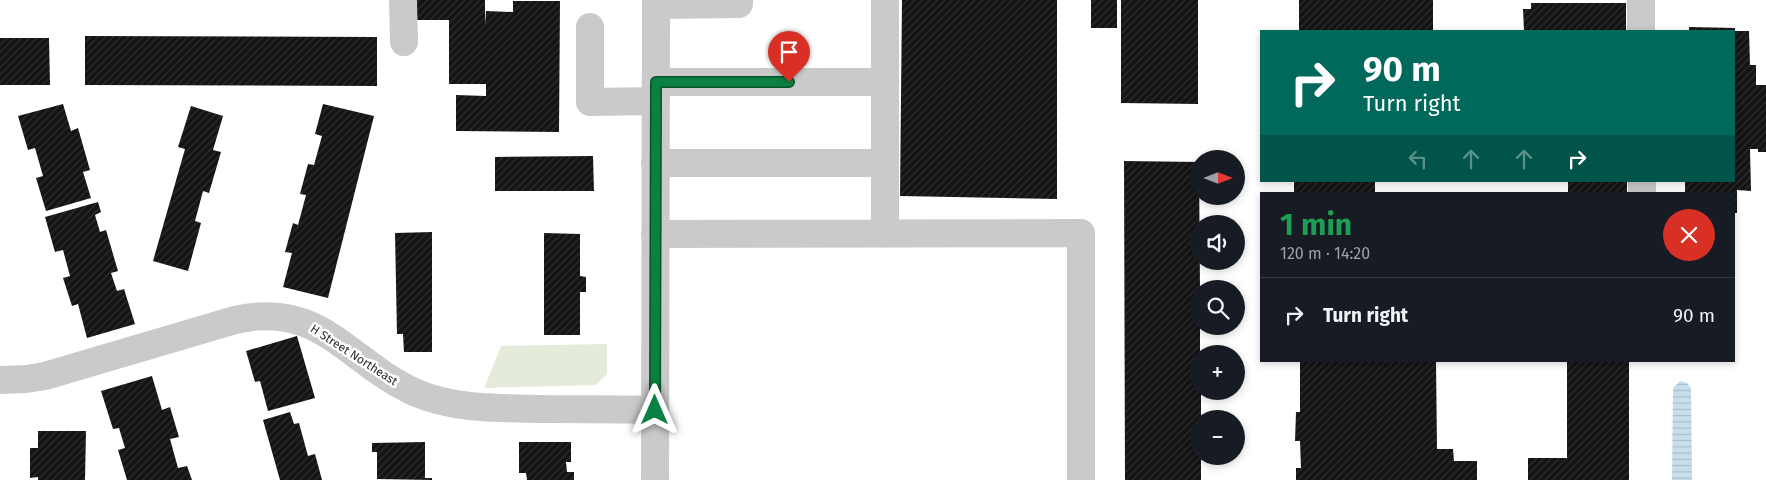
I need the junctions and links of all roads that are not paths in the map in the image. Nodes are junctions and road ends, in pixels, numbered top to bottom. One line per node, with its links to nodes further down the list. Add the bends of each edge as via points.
1 (403, 0): 8 (street)
2 (739, 0): 5 (street, via 739,4)
3 (884, 0): 9 (street)
4 (1641, 0): 7 (street)
5 (656, 2): 10 (street)
6 (590, 27): 10 (street, via 590,102)
7 (1641, 30)
8 (404, 42)
9 (885, 82): 10 (street); 12 (street)
10 (656, 92): 11 (street)
11 (655, 163): 12 (street); 13 (street)
12 (885, 163): 14 (street)
13 (655, 234): 14 (street); 16 (street)
14 (885, 234): 18 (street, via 1081,233)
15 (0, 380): 16 (street, H Street Northeast, via 45,376 234,320 272,315 289,317 318,329 402,386 444,402 488,408)
16 (655, 410): 17 (street)
17 (655, 480)
18 (1081, 480)

